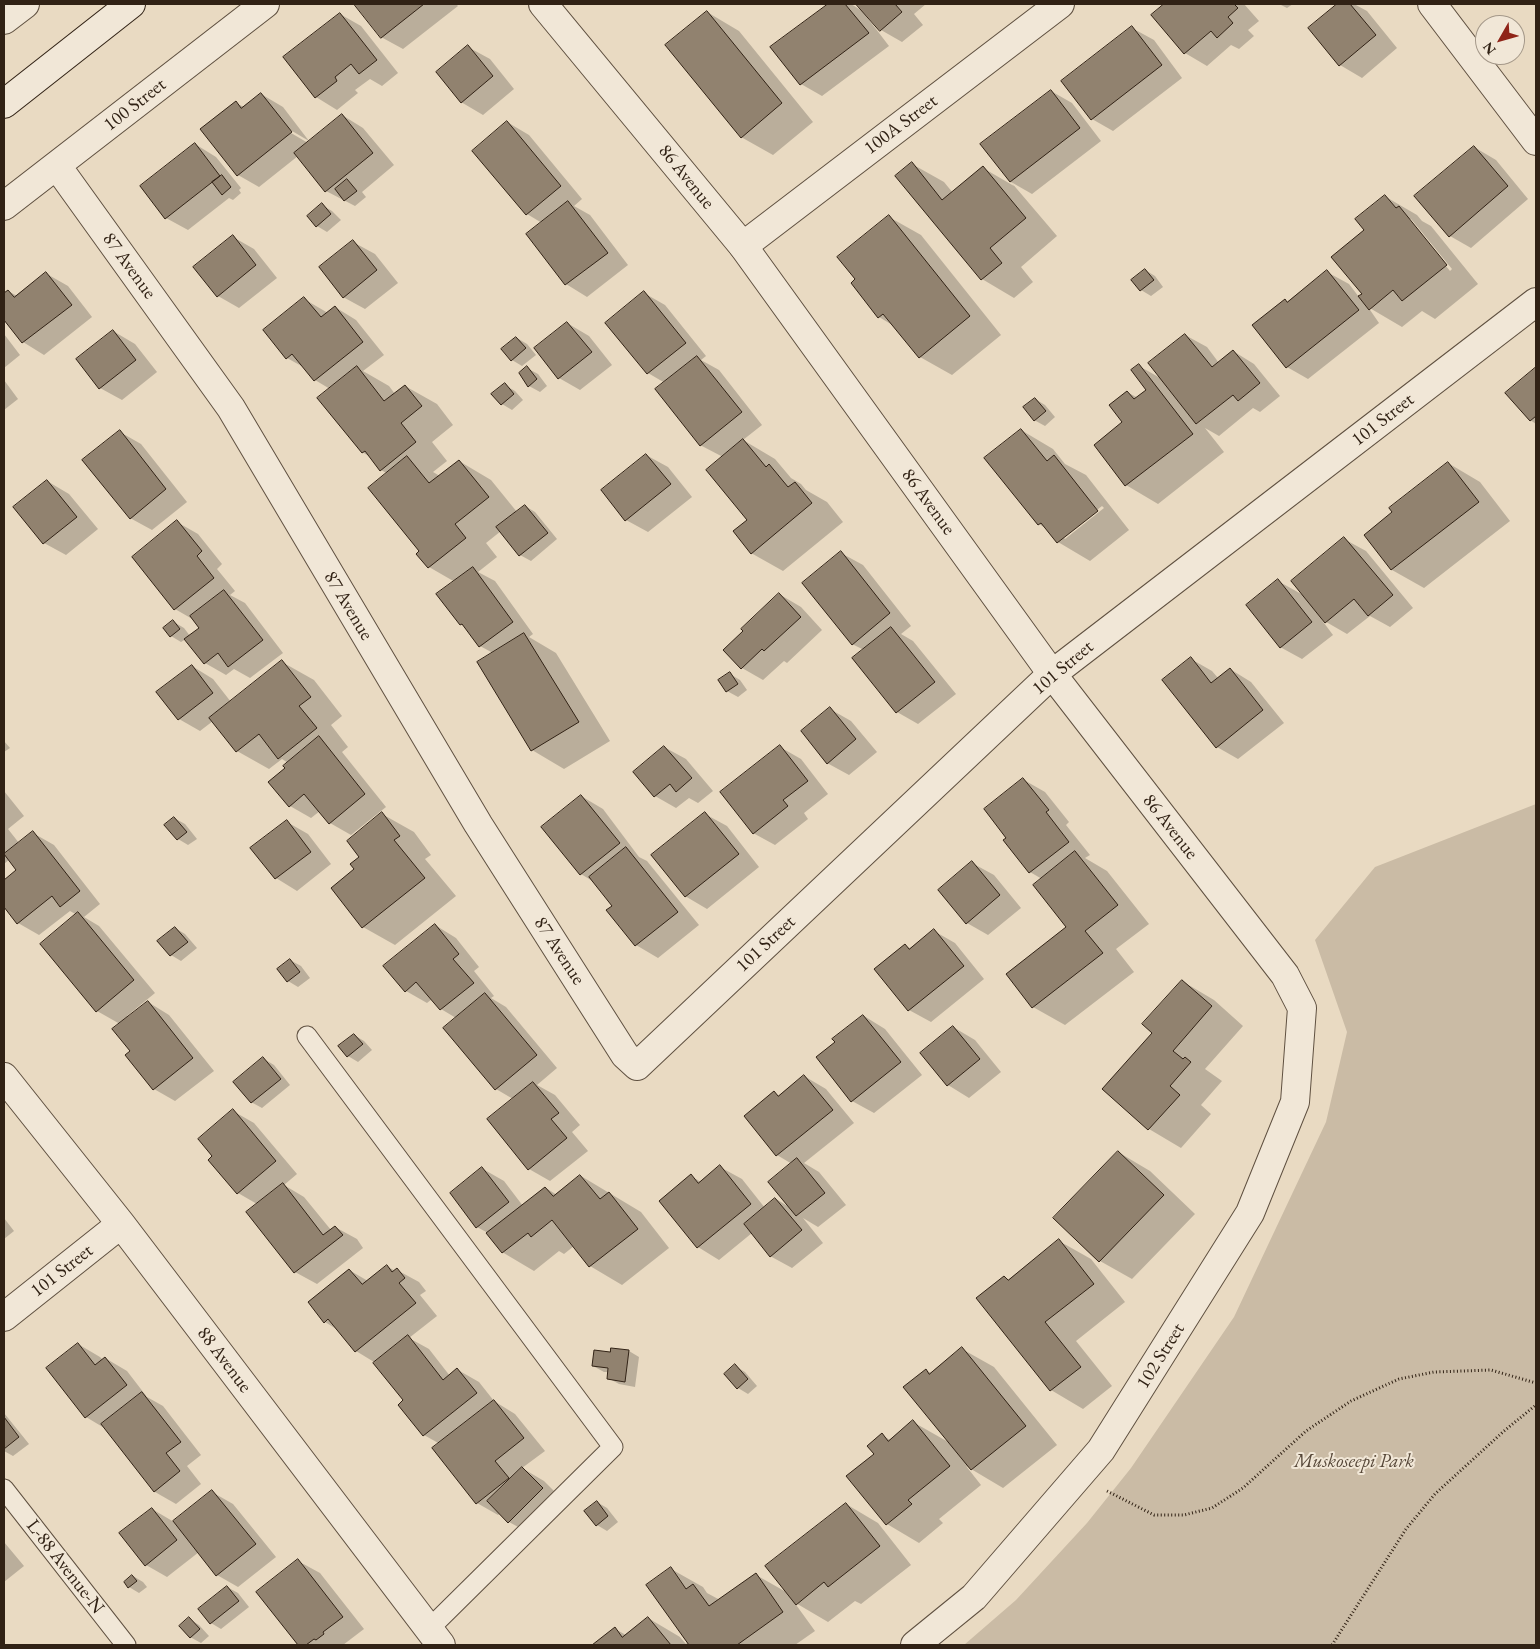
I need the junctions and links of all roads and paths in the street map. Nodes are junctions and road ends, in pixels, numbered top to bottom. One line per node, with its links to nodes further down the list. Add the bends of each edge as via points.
1 (25, 4): 7 (street)
2 (131, 4): 8 (street)
3 (266, 4): 10 (street, 100 Street)
4 (543, 4): 12 (street, 86 Avenue)
5 (1060, 4): 12 (street, 100A Street)
6 (1432, 4): 9 (street)
7 (4, 20)
8 (4, 104)
9 (1536, 140)
10 (57, 166): 11 (street, 100 Street); 17 (street, 87 Avenue, via 231,408 473,816)
11 (4, 206)
12 (743, 246): 14 (street, 86 Avenue)
13 (1536, 302): 14 (street, 101 Street)
14 (1052, 674): 15 (street, 86 Avenue, via 1285,975); 17 (street, 101 Street, via 637,1066)
15 (1302, 1008): 23 (street, 102 Street, via 1295,1102 1250,1213 1102,1450)
16 (307, 1036): 25 (lane, via 613,1447)
17 (625, 1055)
18 (4, 1077): 19 (street, 88 Avenue)
19 (121, 1224): 20 (street, 101 Street); 25 (street, 88 Avenue)
20 (4, 1317)
21 (1536, 1383): 23 (path, via 1491,1370 1434,1372 1399,1379 1351,1401 1306,1431 1242,1488 1212,1508 1184,1514 1154,1514)
22 (1536, 1405): 28 (path, via 1435,1494 1406,1528)
23 (1079, 1476): 27 (street, 102 Street, via 974,1597)
24 (4, 1489): 26 (lane, L-88 Avenue-N)
25 (435, 1637)
26 (126, 1645)
27 (915, 1645)
28 (1332, 1645)

